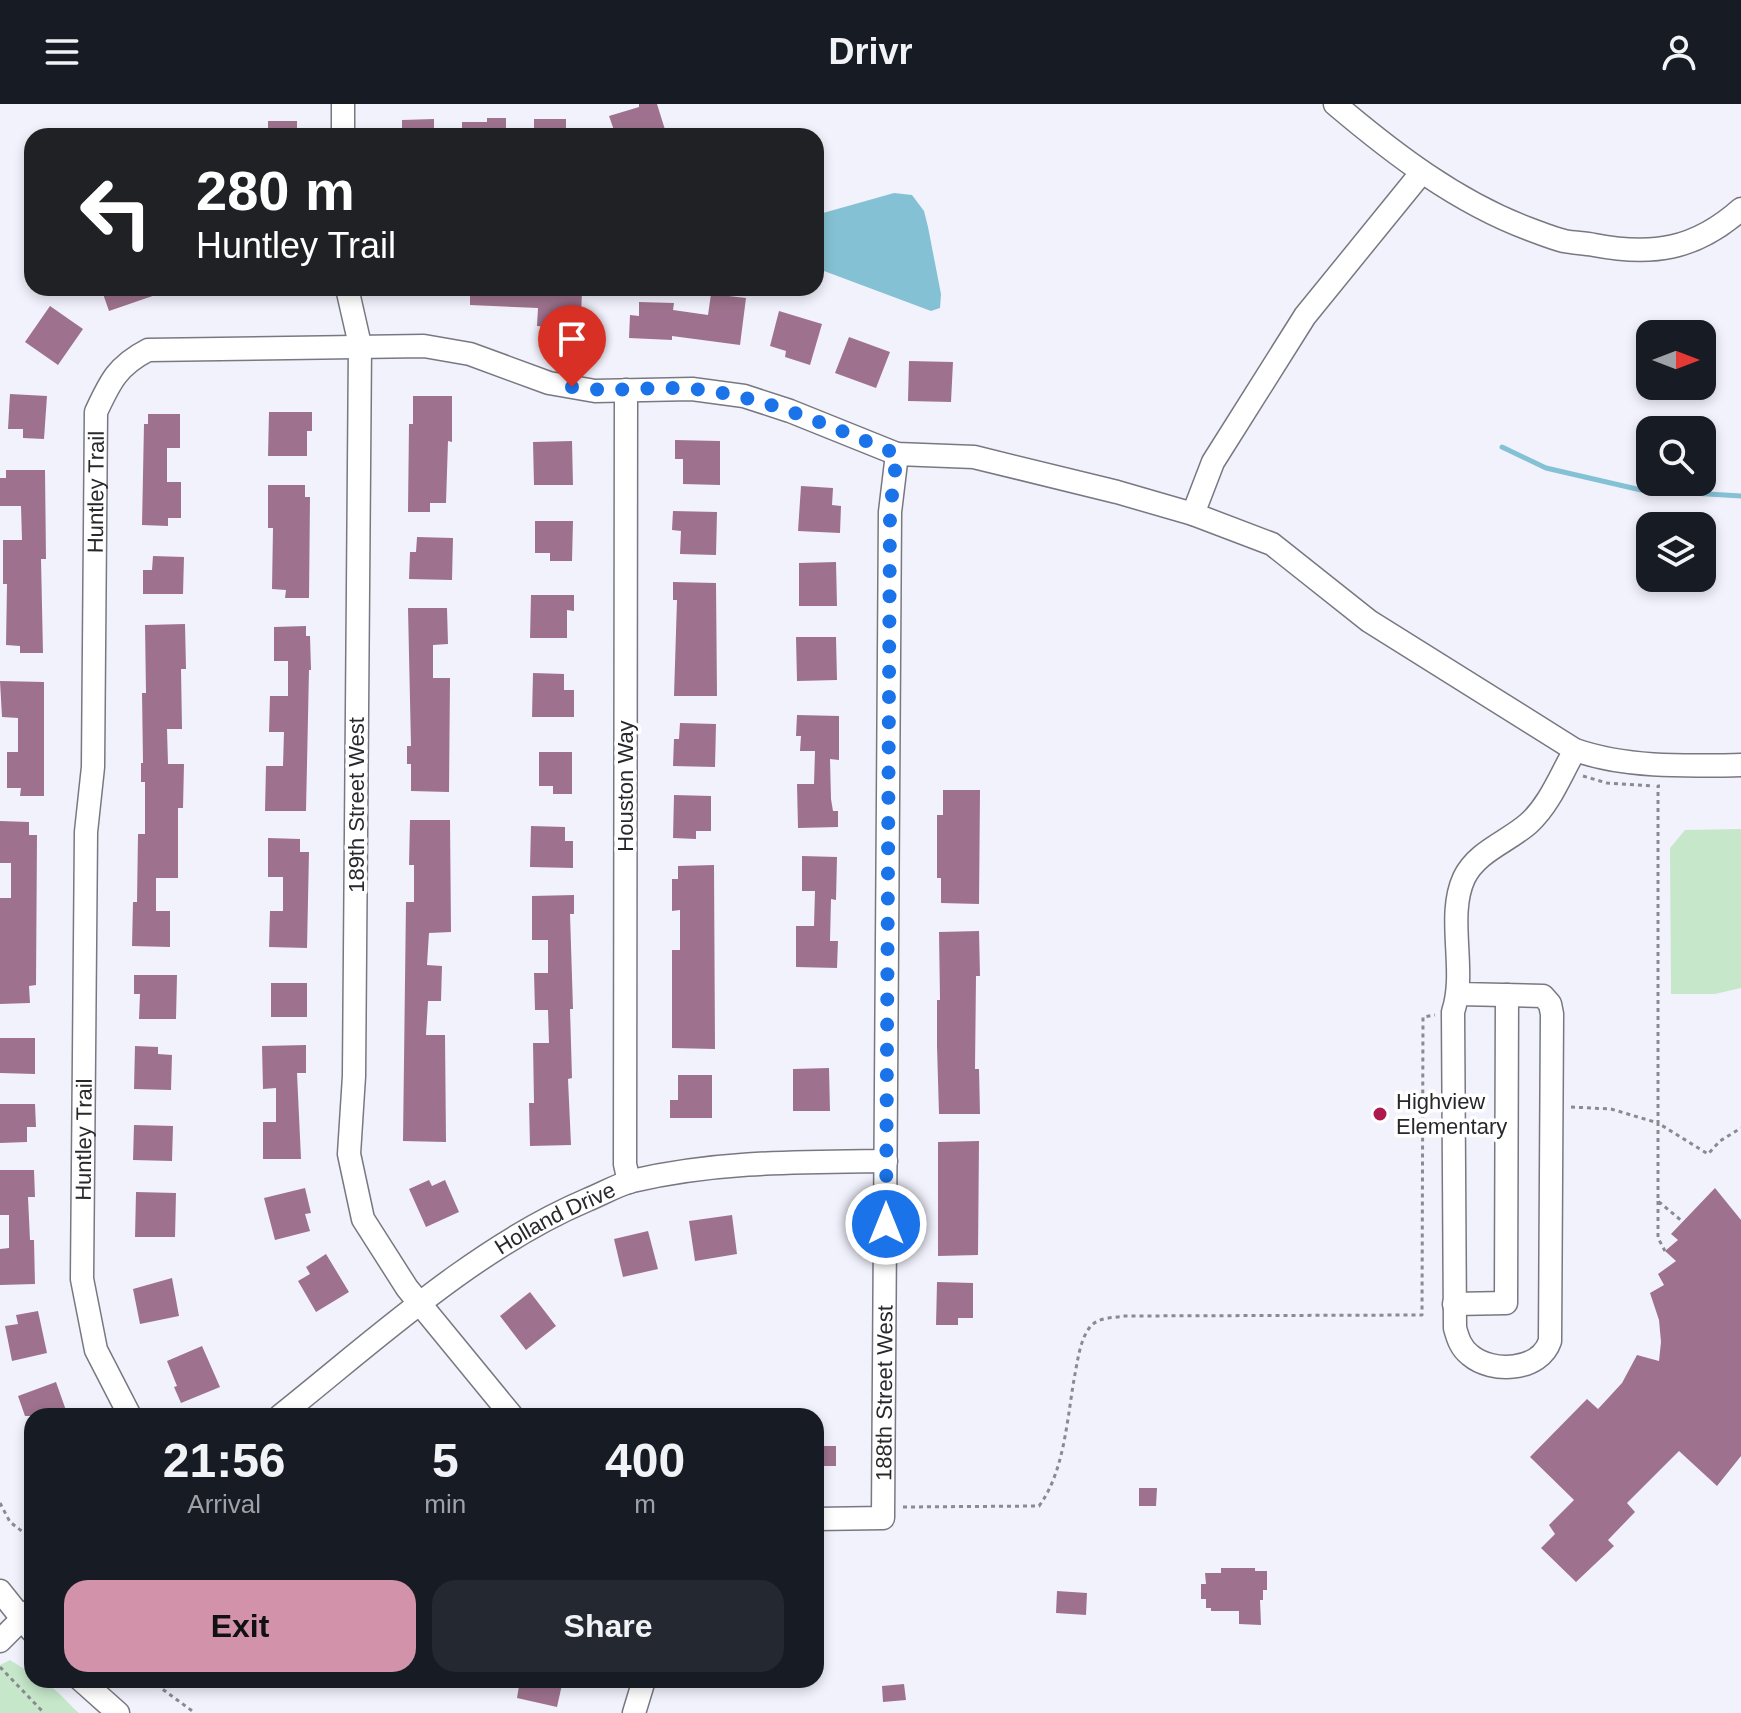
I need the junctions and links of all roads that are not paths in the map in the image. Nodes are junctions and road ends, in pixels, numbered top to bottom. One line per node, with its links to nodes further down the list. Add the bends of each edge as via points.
1 (343, 104): 3 (street)
2 (1335, 104): 4 (street)
3 (343, 128)
4 (1422, 172): 5 (street, via 1519,225 1561,241 1620,250 1643,252 1687,242); 10 (street, via 1305,316 1213,462)
5 (1741, 209)
6 (349, 296): 7 (street, 189th Street West)
7 (360, 345): 8 (street, Huntley Trail, via 424,346 470,354 549,383); 17 (street, 189th Street West, via 349,1154 363,1219); 19 (street, Huntley Trail, via 148,350 112,379 96,412 82,1279 96,1350)
8 (626, 390): 9 (street, Huntley Trail, via 692,389 744,396); 16 (street, Houston Way)
9 (897, 454): 10 (street, Huntley Trail, via 974,457); 15 (street, 188th Street West, via 890,512)
10 (1193, 514): 11 (street, Huntley Trail, via 1272,544 1369,621)
11 (1569, 760): 12 (street, Huntley Trail, via 1591,756 1641,764); 13 (street, via 1539,813 1471,866 1463,880 1458,906)
12 (1741, 765)
13 (1459, 994): 14 (street); 18 (street, via 1453,1012)
14 (1507, 995): 18 (street, via 1506,1303); 18 (street, via 1543,996 1552,1014 1547,1350 1524,1365 1480,1362 1458,1339)
15 (886, 1161): 16 (street, Holland Drive, via 722,1165); 22 (street, 188th Street West, via 883,1513)
16 (629, 1182): 17 (street, Holland Drive, via 548,1217)
17 (421, 1304): 20 (street, Holland Drive); 21 (street, 189th Street West)
18 (1454, 1304)
19 (126, 1408)
20 (290, 1408)
21 (506, 1408)
22 (824, 1518)
23 (0, 1591): 24 (street)
24 (24, 1616)
25 (24, 1623): 26 (street)
26 (0, 1641)
27 (90, 1688): 29 (street)
28 (642, 1688): 30 (street)
29 (118, 1713)
30 (634, 1713)

